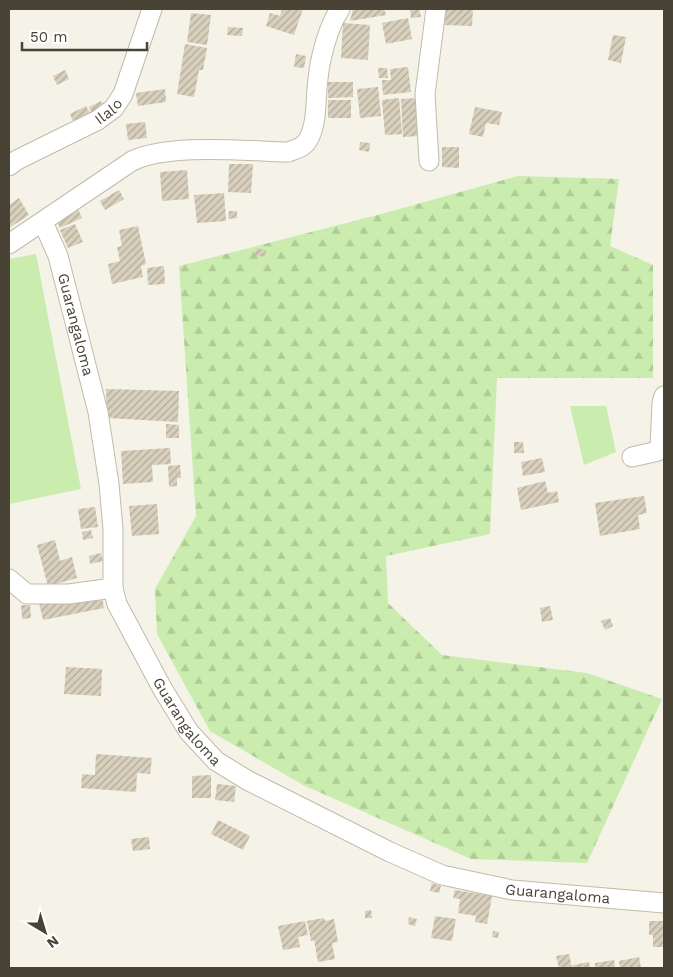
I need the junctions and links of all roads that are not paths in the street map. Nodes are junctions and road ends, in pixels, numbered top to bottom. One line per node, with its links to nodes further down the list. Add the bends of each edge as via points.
1 (152, 9): 5 (street, Ilalo, via 123,94 114,108 98,120)
2 (340, 9): 6 (street, via 330,26 318,77 315,121 308,140 301,148 288,152 192,150 143,155)
3 (436, 9): 4 (street, via 425,94)
4 (429, 161)
5 (9, 166)
6 (43, 222): 7 (street); 11 (street, Guarangaloma, via 58,256 98,412 109,484)
7 (9, 244)
8 (664, 396): 9 (street, via 660,449)
9 (632, 456)
10 (9, 579): 11 (street, via 27,594 69,594)
11 (113, 588): 12 (street, Guarangaloma, via 117,604 189,732 216,761 247,780 390,852 442,874 512,890)
12 (664, 903)

